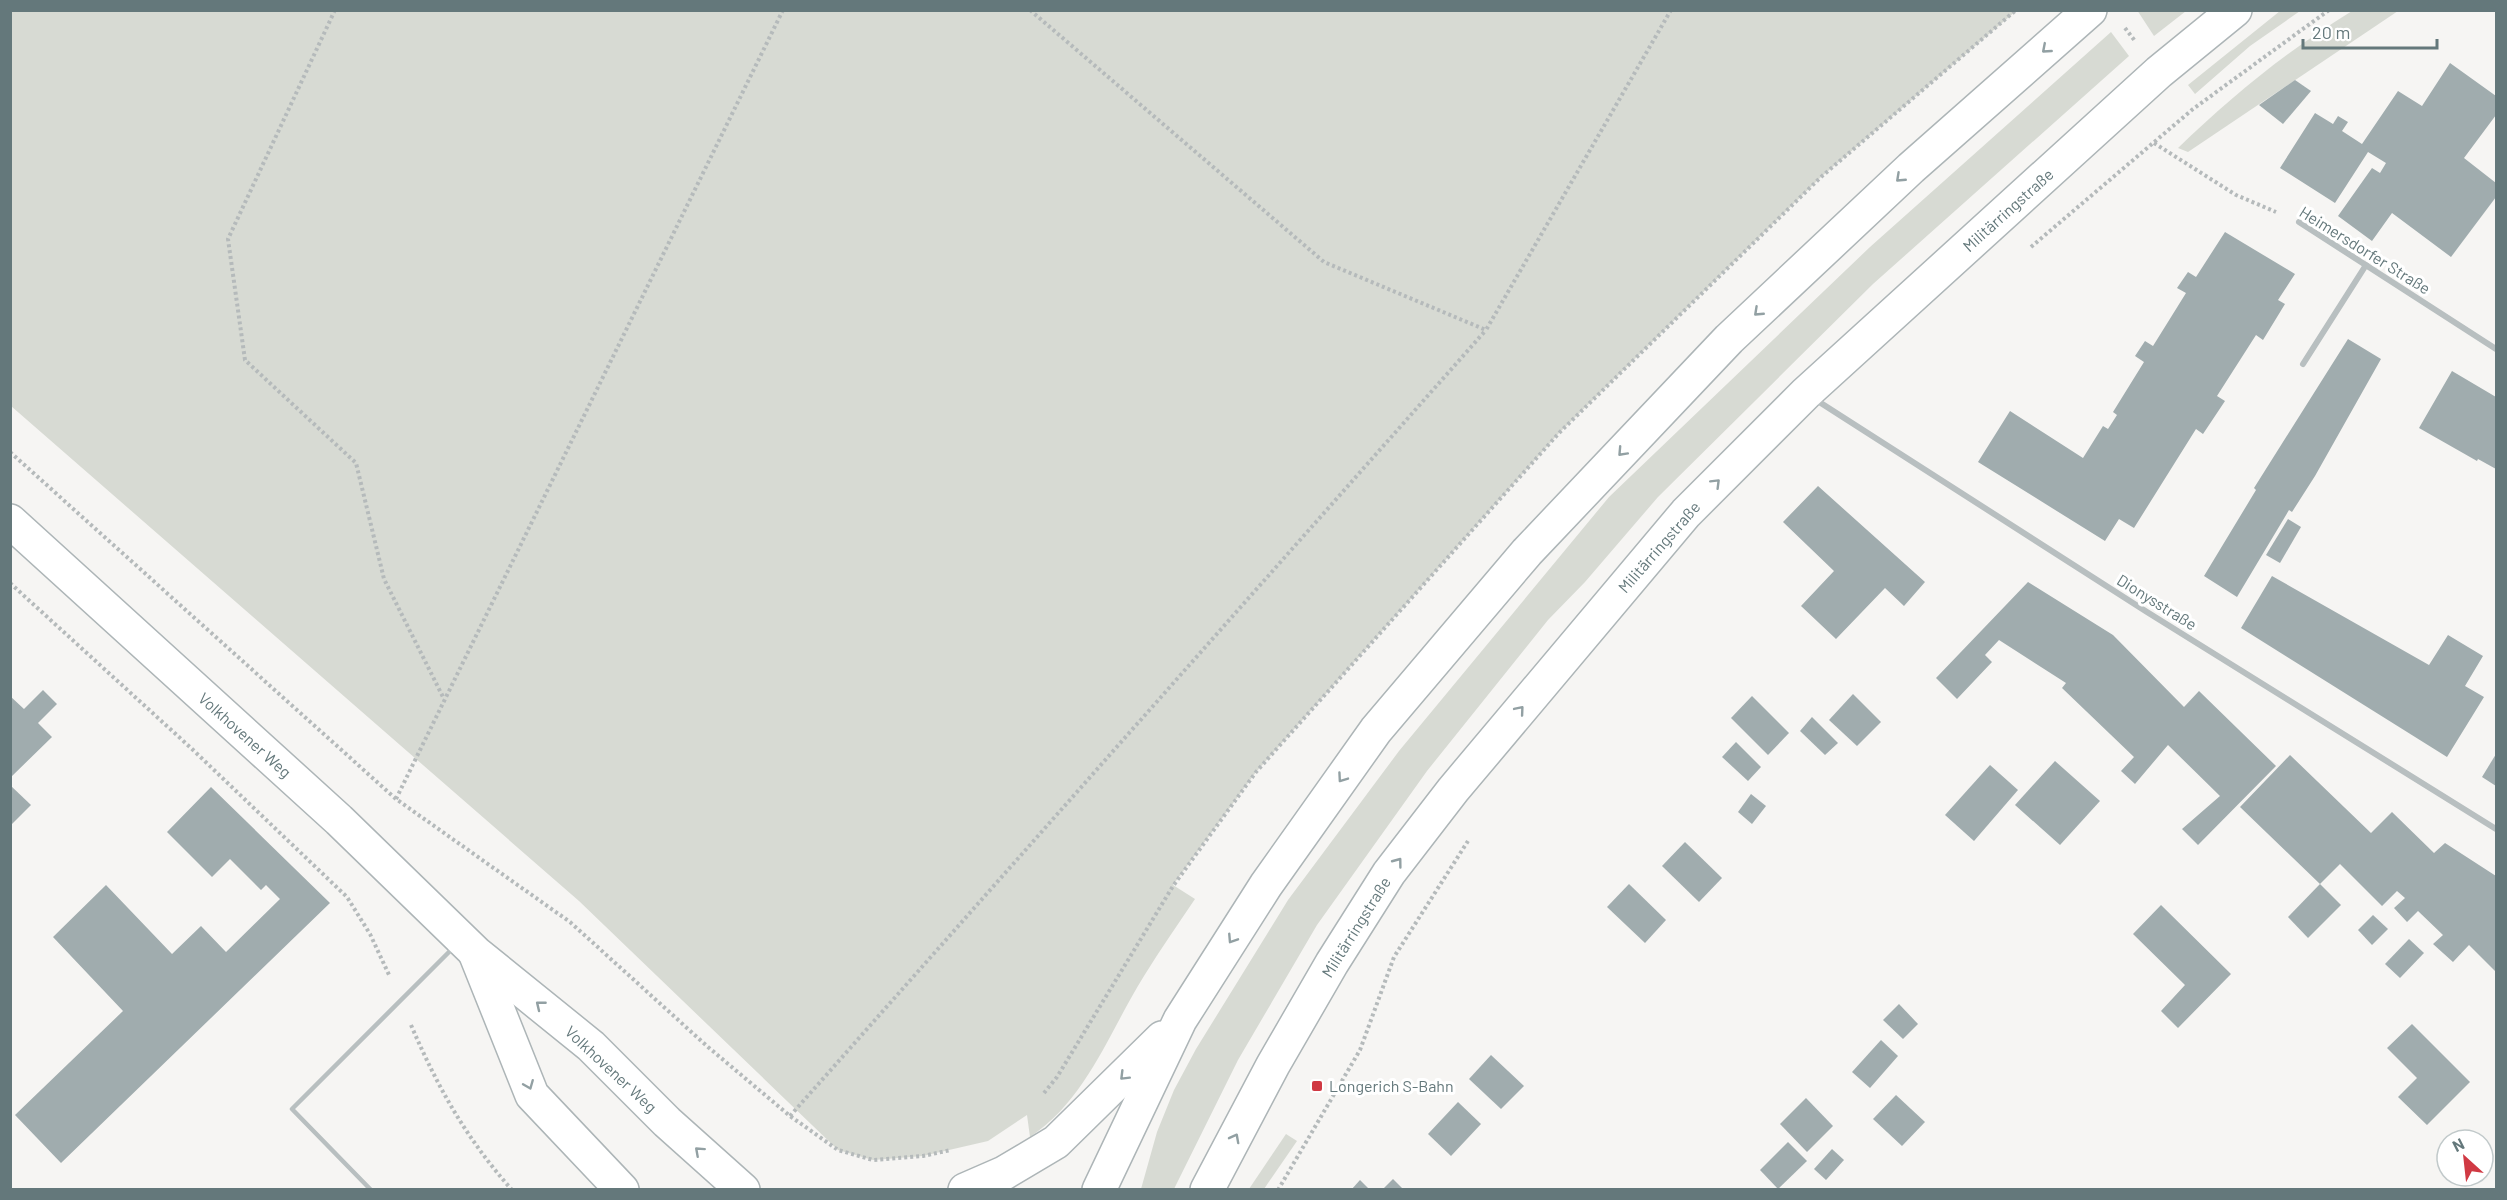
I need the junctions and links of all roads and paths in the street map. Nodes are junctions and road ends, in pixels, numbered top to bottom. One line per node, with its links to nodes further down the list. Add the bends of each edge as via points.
1 (335, 10): 19 (path, via 228,239 245,360 356,463 384,579)
2 (783, 10): 19 (path)
3 (1030, 10): 12 (path, via 1324,262)
4 (1671, 10): 12 (path)
5 (2090, 10): 25 (main road, one-way to 25, via 1911,168 1729,339 1527,552 1376,730 1266,885)
6 (2235, 10): 15 (main road, Militärringstraße, via 2159,72)
7 (2329, 10): 8 (path, via 2193,109)
8 (2154, 143): 9 (path, Heimersdorfer Straße, via 2236,195); 10 (path)
9 (2299, 222): 11 (street, Heimersdorfer Straße)
10 (2028, 249)
11 (2366, 265): 13 (street, Heimersdorfer Straße); 14 (street)
12 (1486, 330): 26 (path)
13 (2496, 349)
14 (2303, 364)
15 (1806, 393): 21 (street, Dionysstraße); 34 (main road, Militärringstraße, one-way to 15, via 1273,1065 1389,873 1453,790 1686,513)
16 (10, 452): 20 (path)
17 (10, 521): 23 (main road, Volkhovener Weg, via 339,820)
18 (10, 583): 24 (path, via 347,897 370,934)
19 (444, 700): 20 (path)
20 (396, 799): 26 (path, via 570,922)
21 (2496, 829)
22 (1470, 838): 35 (path, via 1394,957 1360,1050)
23 (469, 947): 24 (lane); 28 (main road, Volkhovener Weg, one-way to 23, via 667,1122 591,1046); 31 (main road, Volkhovener Weg, one-way to 31, via 532,1095)
24 (401, 1000): 29 (lane, via 292,1109); 30 (path, via 434,1079 479,1153)
25 (1180, 1020): 32 (main road, one-way to 32, via 1056,1142 1004,1173); 33 (main road)
26 (790, 1116): 27 (path, via 838,1150 873,1160)
27 (955, 1149)
28 (748, 1189)
29 (370, 1190)
30 (512, 1190)
31 (622, 1190)
32 (965, 1190)
33 (1099, 1190)
34 (1208, 1190)
35 (1278, 1190)

